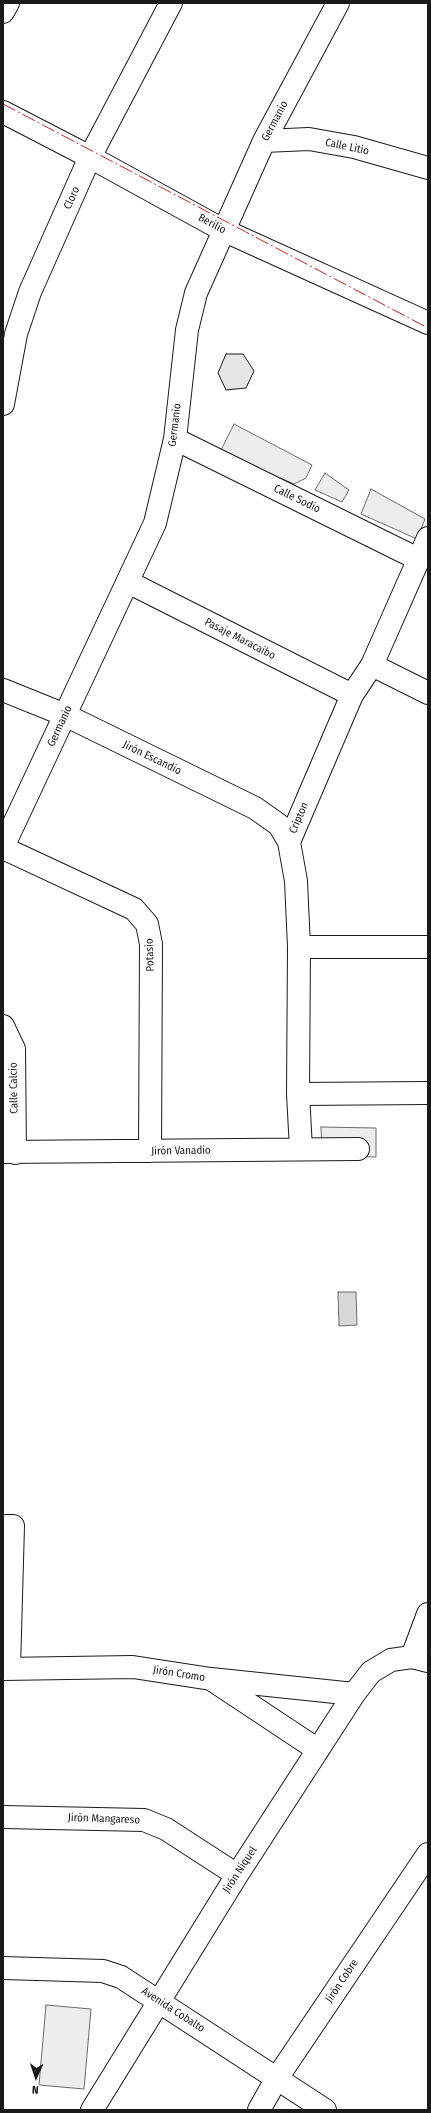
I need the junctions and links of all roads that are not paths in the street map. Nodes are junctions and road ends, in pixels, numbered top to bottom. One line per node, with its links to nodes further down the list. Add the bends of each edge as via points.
1 (8, 3): 4 (street)
2 (171, 3): 7 (street, Cloro)
3 (338, 3): 6 (street, Germanio)
4 (3, 12)
5 (3, 112): 7 (street, Berilio)
6 (264, 141): 8 (street, Calle Litio, via 309,139 354,147); 9 (street, Germanio)
7 (90, 157): 9 (street, Berilio); 11 (street, Cloro, via 30,292 16,334)
8 (428, 168)
9 (223, 230): 10 (street, Berilio); 12 (street, Germanio, via 196,293 187,330)
10 (428, 323)
11 (3, 404)
12 (175, 439): 14 (street, Calle Sodio); 15 (street, Germanio, via 154,522)
13 (428, 538): 14 (street, Cripton)
14 (418, 559): 16 (street, Cripton)
15 (128, 582): 19 (street, Pasaje Maracaibo); 20 (street, Germanio)
16 (372, 665): 18 (street); 19 (street, Cripton)
17 (3, 690): 20 (street, Jirón Escandio)
18 (428, 693)
19 (352, 695): 21 (street, Cripton)
20 (65, 715): 21 (street, Jirón Escandio, via 255,808 279,825); 22 (street, Germanio)
21 (289, 842): 23 (street, Cripton, via 296,881)
22 (3, 847): 30 (street, Potasio, via 134,910 148,924 151,944)
23 (299, 947): 24 (street); 27 (street, Cripton)
24 (428, 948)
25 (3, 1026): 31 (street, Calle Calcio, via 14,1049)
26 (428, 1093): 27 (street)
27 (298, 1094): 28 (street, Cripton)
28 (301, 1149): 29 (street, Jirón Vanadio); 30 (street, Jirón Vanadio)
29 (358, 1149)
30 (150, 1151): 31 (street, Jirón Vanadio)
31 (9, 1153)
32 (8, 1526): 35 (street)
33 (428, 1614): 34 (street)
34 (420, 1659): 37 (street, Jirón Niquel, via 391,1660 371,1672)
35 (6, 1669): 36 (street, Jirón Cromo, via 133,1667)
36 (211, 1679): 37 (street, Jirón Cromo); 38 (street)
37 (354, 1694): 38 (street, Jirón Niquel)
38 (318, 1750): 41 (street, Jirón Niquel)
39 (3, 1817): 41 (street, Jirón Mangareso, via 144,1820 166,1829)
40 (428, 1854): 44 (street, Jirón Cobre)
41 (237, 1875): 43 (street, Jirón Niquel)
42 (3, 1968): 43 (street, Avenida Cobalto, via 103,1971 121,1977)
43 (158, 2000): 44 (street, Avenida Cobalto); 45 (street, Jirón Niquel)
44 (277, 2078): 46 (street, Jirón Cobre); 47 (street, Avenida Cobalto)
45 (92, 2110)
46 (259, 2110)
47 (325, 2110)

